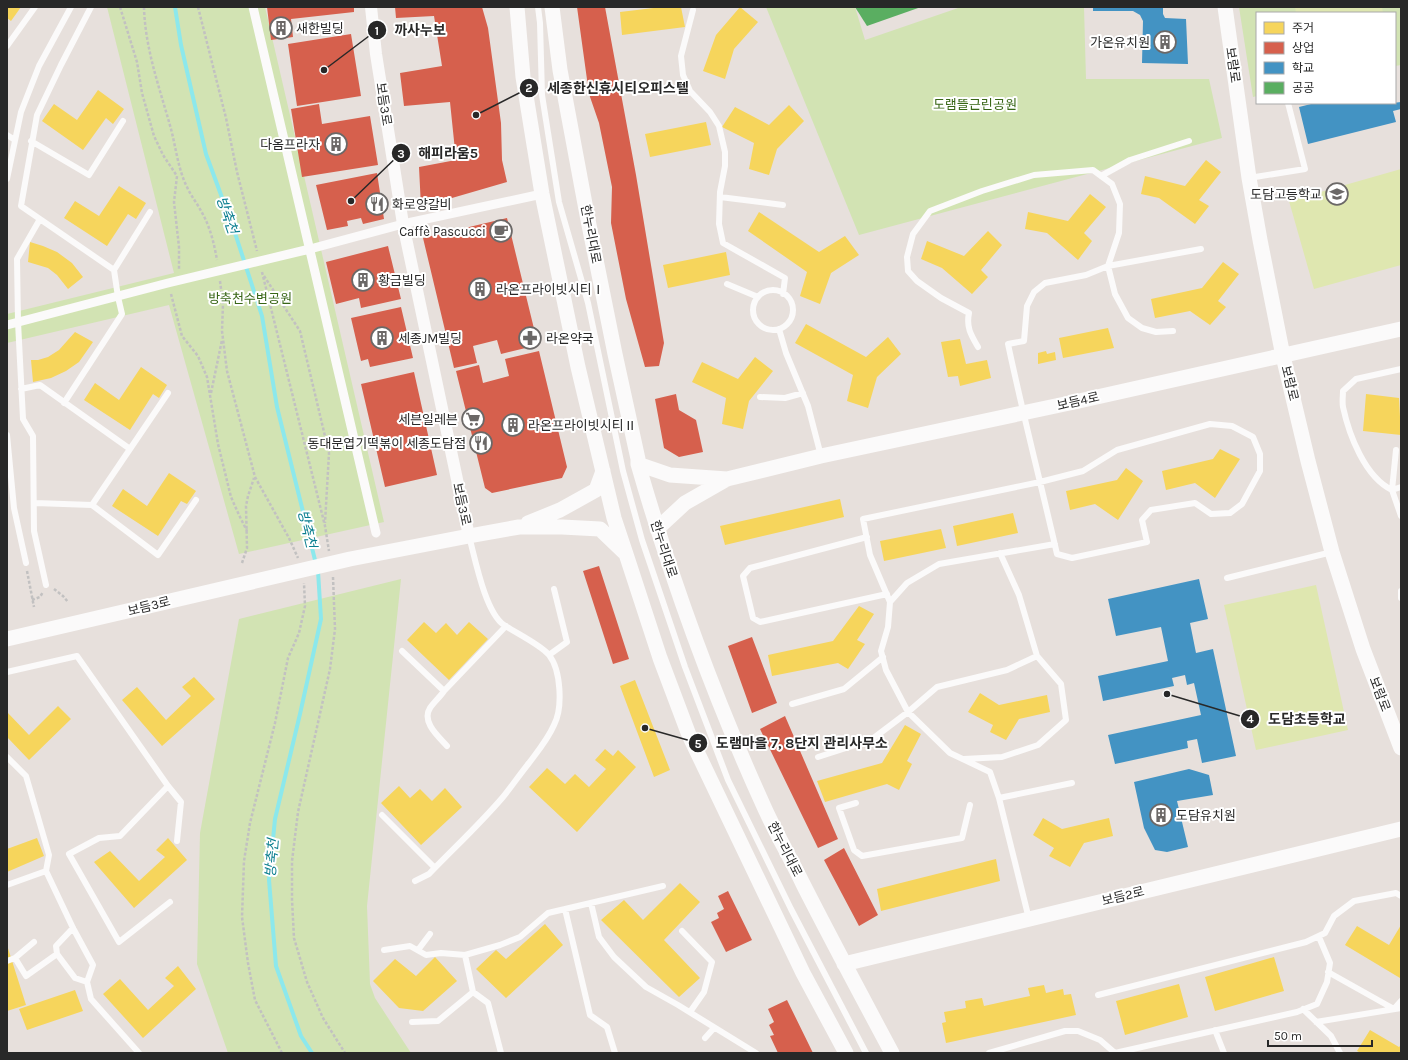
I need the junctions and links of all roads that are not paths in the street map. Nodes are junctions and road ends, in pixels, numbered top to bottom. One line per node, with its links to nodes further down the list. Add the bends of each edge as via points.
1 (35, 7): 11 (lane)
2 (71, 7): 15 (lane, via 39,66 21,112)
3 (91, 7): 16 (lane, via 37,115)
4 (253, 7): 27 (street)
5 (371, 7): 26 (street, 보듬3로)
6 (517, 7): 21 (street, via 523,77)
7 (538, 7): 144 (lane, via 542,95 559,202 588,303 624,471 642,540 685,667 728,780)
8 (552, 7): 53 (street, 한누리대로, via 560,70 588,220)
9 (1225, 7): 19 (street, 보람로)
10 (693, 10): 22 (lane, via 680,56 683,75 690,91 710,112 719,126 725,152)
11 (7, 46)
12 (1288, 104): 19 (lane, via 1305,169)
13 (123, 121): 16 (lane, via 89,175)
14 (7, 135): 15 (lane)
15 (14, 140): 20 (lane)
16 (32, 141): 25 (lane, via 21,206)
17 (1189, 141): 18 (lane, via 1130,160)
18 (1101, 176): 29 (lane, via 1112,184 1120,204 1120,233); 40 (lane, via 1093,170 1034,175 930,211 913,234 907,257 908,271 917,281 968,313 967,322 971,336)
19 (1249, 178): 41 (street, 보람로)
20 (7, 179)
21 (542, 194): 26 (street); 54 (street, via 578,367)
22 (720, 197): 23 (lane); 32 (lane, via 719,224 723,243 785,278)
23 (783, 205)
24 (150, 212): 30 (lane)
25 (40, 219): 30 (lane); 35 (lane, via 17,259)
26 (403, 224): 27 (street); 67 (street, 보듬3로)
27 (310, 249): 33 (street); 66 (street)
28 (1201, 249): 29 (lane)
29 (1108, 266): 39 (lane, via 1115,294 1128,318 1142,328 1156,332); 48 (lane, via 1086,275 1045,283 1034,292 1027,306 1024,341 1008,344)
30 (114, 270): 33 (lane)
31 (727, 284): 34 (lane)
32 (783, 294): 34 (lane, via 768,291); 37 (lane, via 787,296 793,308 789,321)
33 (118, 296): 35 (street); 47 (lane, via 122,314)
34 (758, 298): 37 (lane, via 753,309 756,321 766,329)
35 (18, 322): 36 (street); 43 (lane)
36 (7, 325)
37 (779, 329): 45 (lane)
38 (1401, 329): 41 (street, 보듬4로)
39 (1173, 331)
40 (978, 347)
41 (1283, 356): 48 (street, 보듬4로); 70 (street, 보람로)
42 (1401, 369): 58 (lane, via 1356,379 1343,391 1343,406 1361,459 1382,485)
43 (21, 389): 47 (lane, via 40,385); 60 (lane, via 23,419 33,436)
44 (168, 393): 50 (lane)
45 (803, 393): 46 (lane, via 784,398); 52 (lane)
46 (760, 397)
47 (64, 402): 50 (lane)
48 (1023, 413): 52 (street, 보듬4로); 56 (lane)
49 (7, 435): 62 (lane)
50 (130, 449): 61 (lane)
51 (1396, 450): 58 (lane)
52 (821, 456): 55 (street, 보듬4로)
53 (638, 464): 55 (street, via 670,475); 65 (street, 한누리대로)
54 (603, 471): 64 (street, via 596,490 560,510); 72 (street)
55 (727, 479): 65 (street, via 685,503)
56 (1040, 482): 68 (lane, via 863,519); 69 (lane); 69 (lane, via 1083,471 1117,450 1210,424 1232,426 1253,437 1260,454 1260,471 1242,504 1230,513 1211,514 1195,502 1151,510 1142,520 1147,542 1072,558 1057,554)
57 (1401, 487): 58 (lane)
58 (1392, 490): 63 (lane)
59 (196, 500): 61 (lane, via 158,555)
60 (35, 502): 61 (lane); 75 (lane, via 34,531)
61 (92, 505)
62 (10, 508): 73 (lane)
63 (1401, 516)
64 (519, 527): 67 (street); 72 (street, via 562,526 600,529)
65 (657, 529): 125 (street, 한누리대로, via 697,647 727,722 766,810)
66 (376, 533)
67 (469, 536): 81 (lane, via 487,599 493,613); 82 (street, 보듬3로, via 278,575)
68 (867, 537): 78 (lane, via 870,555); 78 (lane, via 750,568 743,576 753,618 760,622)
69 (1055, 544): 71 (lane)
70 (1332, 552): 74 (lane); 92 (street, 보람로, via 1370,669)
71 (1000, 553): 80 (lane, via 939,564 907,583); 85 (lane, via 1019,595)
72 (626, 554): 143 (street, via 660,658 690,736 803,973)
73 (26, 563)
74 (1227, 578)
75 (46, 585)
76 (554, 589): 84 (lane, via 567,642)
77 (1401, 591): 79 (lane)
78 (887, 594): 80 (lane)
79 (1401, 598)
80 (890, 602): 86 (lane, via 888,627 881,651)
81 (506, 626): 84 (lane); 88 (lane)
82 (7, 639)
83 (402, 651): 88 (lane)
84 (549, 655): 104 (lane, via 560,691 555,724 503,797)
85 (1037, 656): 90 (lane, via 1007,670 937,687); 95 (lane, via 1061,684 1066,720 1038,745 1002,757)
86 (883, 657): 89 (lane, via 844,689); 90 (lane, via 886,670)
87 (7, 672): 97 (lane, via 77,656)
88 (444, 691): 91 (lane, via 429,710 428,718 431,727)
89 (792, 704)
90 (908, 712): 94 (lane, via 871,740); 95 (lane, via 950,753)
91 (447, 746)
92 (1401, 748)
93 (7, 756): 105 (lane, via 26,776 49,855)
94 (818, 756)
95 (963, 759): 98 (lane, via 990,772)
96 (1072, 783): 98 (lane)
97 (168, 786): 103 (lane, via 181,802); 110 (lane, via 120,836 99,838 69,854 119,942)
98 (998, 798): 113 (lane)
99 (856, 803): 100 (lane, via 839,808 854,850 862,856 962,838)
100 (970, 805)
101 (382, 815): 104 (lane)
102 (1401, 829): 113 (street, 보듬2로)
103 (177, 841)
104 (435, 868): 106 (lane)
105 (46, 871): 107 (lane); 114 (lane)
106 (415, 881)
107 (7, 885)
108 (663, 886): 111 (lane)
109 (1401, 896): 117 (lane, via 1396,893 1354,901 1334,916 1326,933)
110 (170, 902)
111 (591, 903): 112 (lane); 133 (lane, via 599,937 614,957 646,987)
112 (565, 909): 122 (lane, via 548,913 520,937); 141 (lane, via 590,1015 608,1027)
113 (1029, 919): 125 (street, 보듬2로)
114 (73, 928): 121 (lane, via 56,946); 127 (lane, via 93,965)
115 (682, 931): 133 (lane, via 712,962 704,992)
116 (430, 934): 120 (lane)
117 (1319, 937): 126 (lane, via 1330,963); 129 (lane)
118 (34, 942): 123 (lane)
119 (384, 950): 120 (lane, via 410,946)
120 (418, 950): 122 (lane, via 426,955 441,952)
121 (57, 954): 123 (lane, via 26,976); 127 (lane, via 76,978)
122 (465, 955): 128 (lane)
123 (16, 958): 124 (lane)
124 (7, 961)
125 (844, 964): 145 (street, 한누리대로)
126 (1328, 972): 131 (lane); 132 (lane, via 1327,982 1317,1004)
127 (87, 982): 139 (lane, via 91,999)
128 (473, 992): 134 (lane, via 438,1021); 140 (lane, via 488,1003)
129 (1098, 995)
130 (1401, 1001): 131 (lane)
131 (1398, 1008): 135 (lane)
132 (1303, 1009): 135 (lane); 137 (lane)
133 (690, 1012): 136 (lane)
134 (412, 1022)
135 (1316, 1022): 148 (lane, via 1331,1036)
136 (714, 1028): 138 (lane); 142 (lane)
137 (1215, 1030): 146 (lane, via 1115,1053 1100,1040 1078,1031 1065,1031); 147 (lane)
138 (705, 1038)
139 (139, 1053)
140 (501, 1053)
141 (615, 1053)
142 (756, 1053)
143 (846, 1053)
144 (866, 1053)
145 (892, 1053)
146 (989, 1053)
147 (1224, 1053)
148 (1340, 1053)

